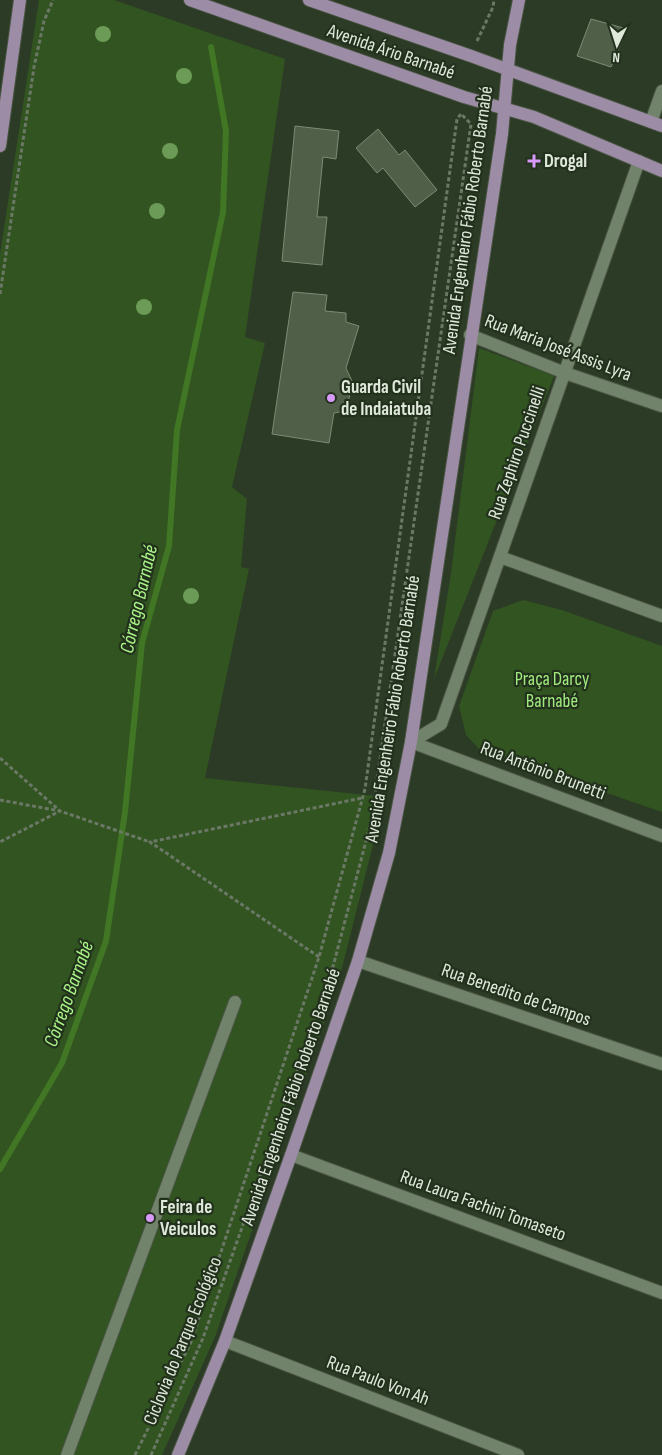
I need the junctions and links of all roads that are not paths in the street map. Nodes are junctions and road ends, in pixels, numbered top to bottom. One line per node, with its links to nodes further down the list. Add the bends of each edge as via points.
1 (20, 0): 9 (main road)
2 (190, 0): 7 (main road, Avenida Ário Barnabé, via 464,97)
3 (309, 0): 5 (main road, Avenida Ário Barnabé)
4 (519, 0): 5 (main road, Avenida Engenheiro Fábio Roberto Barnabé)
5 (508, 71): 7 (main road, Avenida Engenheiro Fábio Roberto Barnabé); 8 (main road, Avenida Ário Barnabé)
6 (662, 91): 8 (street)
7 (505, 108): 10 (main road, Avenida Ário Barnabé); 12 (main road, Avenida Engenheiro Fábio Roberto Barnabé)
8 (656, 124)
9 (0, 146)
10 (639, 161): 11 (main road, Avenida Ário Barnabé); 13 (street, Rua Zephiro Puccinelli)
11 (662, 171)
12 (470, 335): 13 (street, Rua Maria José Assis Lyra); 17 (main road, Avenida Engenheiro Fábio Roberto Barnabé)
13 (566, 373): 14 (street, Rua Maria José Assis Lyra); 15 (street, Rua Zephiro Puccinelli)
14 (662, 406)
15 (500, 557): 16 (street); 17 (street, Rua Zephiro Puccinelli, via 441,724)
16 (662, 616)
17 (411, 742): 18 (street, Rua Antônio Brunetti); 19 (main road, Avenida Engenheiro Fábio Roberto Barnabé, via 389,853)
18 (662, 836)
19 (358, 961): 21 (street, Rua Benedito de Campos); 22 (main road, Avenida Engenheiro Fábio Roberto Barnabé)
20 (235, 1002): 25 (street)
21 (662, 1064)
22 (291, 1155): 23 (street, Rua Laura Fachini Tomaseto); 24 (main road, Avenida Engenheiro Fábio Roberto Barnabé)
23 (662, 1293)
24 (225, 1341): 26 (main road, Avenida Engenheiro Fábio Roberto Barnabé); 27 (street, Rua Paulo Von Ah)
25 (66, 1455)
26 (178, 1455)
27 (518, 1455)

